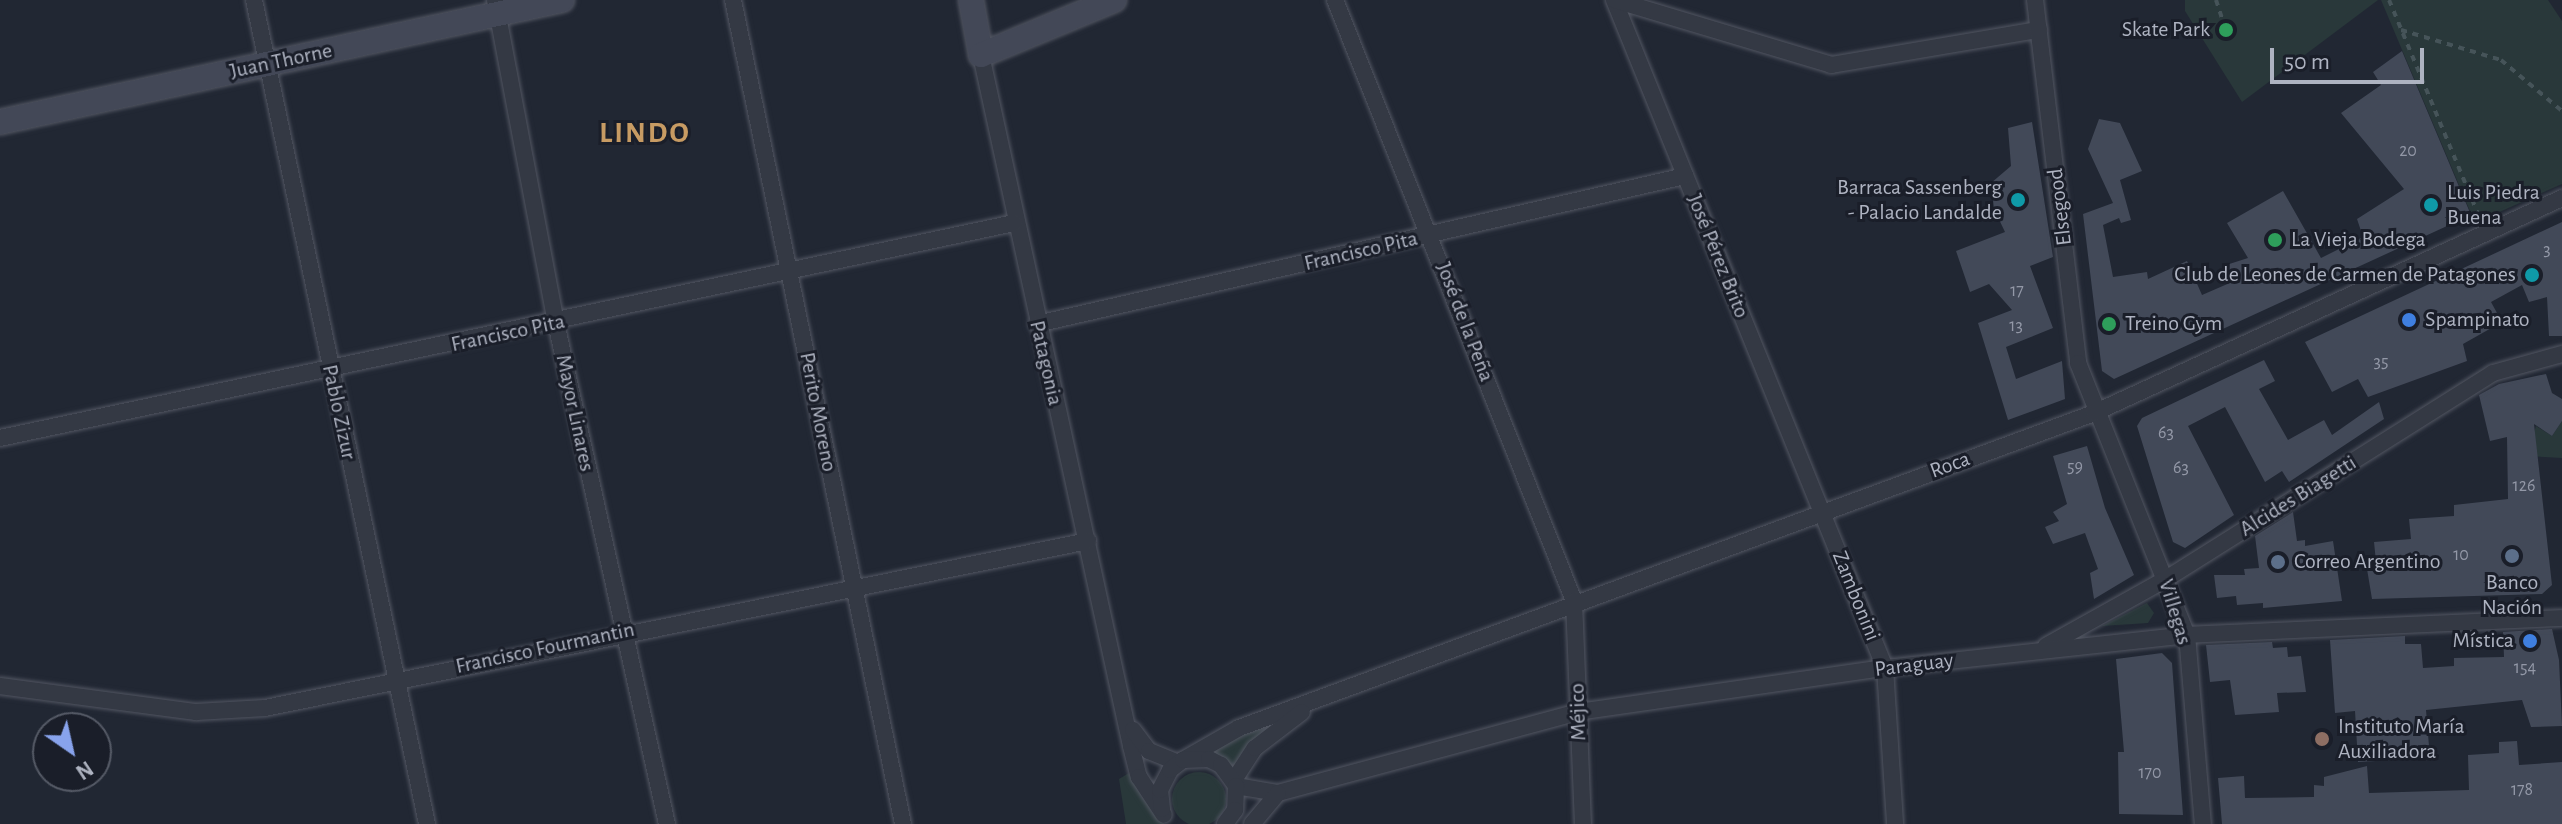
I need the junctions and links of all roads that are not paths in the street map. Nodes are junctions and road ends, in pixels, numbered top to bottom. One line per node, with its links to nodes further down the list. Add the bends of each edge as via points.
1 (254, 0): 12 (street, Pablo Zizur)
2 (562, 0): 9 (street, Juan Thorne)
3 (733, 0): 18 (street, Perito Moreno)
4 (971, 0): 11 (street, Patagonia)
5 (1114, 0): 11 (street)
6 (1335, 0): 17 (street, José de la Peña)
7 (1614, 0): 10 (street, via 1831,65); 14 (street, José Pérez Brito)
8 (2035, 0): 10 (street, Elsegood)
9 (497, 7): 12 (street, Juan Thorne); 19 (street, Mayor Linares)
10 (2039, 30): 23 (street, Elsegood, via 2078,363)
11 (981, 55): 16 (street, Patagonia)
12 (270, 64): 13 (street, Juan Thorne); 22 (street, Pablo Zizur)
13 (0, 122)
14 (1685, 176): 17 (street, Francisco Pita); 25 (street, José Pérez Brito)
15 (2562, 198): 23 (street, Roca)
16 (1014, 223): 18 (street, Francisco Pita); 20 (street, Patagonia)
17 (1431, 235): 20 (street, Francisco Pita); 29 (street, José de la Peña)
18 (791, 272): 19 (street, Francisco Pita); 28 (street, Perito Moreno)
19 (556, 323): 22 (street, Francisco Pita); 31 (street, Mayor Linares)
20 (1037, 324): 26 (street, Patagonia)
21 (2562, 354): 27 (street, Alcides Biagetti, via 2493,373)
22 (330, 370): 24 (street, Francisco Pita); 35 (street, Pablo Zizur)
23 (2094, 413): 25 (street, Roca); 27 (street, Villegas)
24 (0, 438)
25 (1822, 512): 29 (street, Roca); 34 (street, Zambonini)
26 (1088, 541): 28 (street, Francisco Fourmantin); 39 (street, Patagonia)
27 (2166, 579): 32 (street, Villegas); 33 (street, Alcides Biagetti)
28 (853, 588): 31 (street, Francisco Fourmantin); 46 (street, Perito Moreno)
29 (1574, 601): 37 (street, Roca); 38 (street, Méjico)
30 (2562, 618): 32 (street, Paraguay)
31 (623, 632): 35 (street, Francisco Fourmantin); 45 (street, Mayor Linares)
32 (2187, 635): 33 (street, Paraguay); 51 (street, Villegas)
33 (2038, 650): 34 (street, Paraguay)
34 (1885, 668): 38 (street, Paraguay); 50 (street, Zambonini)
35 (396, 680): 36 (street, Francisco Fourmantin, via 265,708 196,712); 44 (street, Pablo Zizur)
36 (0, 686)
37 (1323, 697): 40 (street, Roca, via 1239,728); 41 (street, via 1255,748)
38 (1578, 712): 42 (street, Paraguay); 49 (street, Méjico)
39 (1130, 725): 40 (street, Patagonia, via 1149,751); 43 (street, Patagonia, via 1139,777)
40 (1181, 762): 41 (street, Patagonia, via 1209,759); 43 (street, via 1160,790)
41 (1235, 783): 42 (street, Paraguay); 47 (street, via 1235,810)
42 (1278, 793): 48 (street)
43 (1167, 820)
44 (427, 824)
45 (667, 824)
46 (903, 824)
47 (1225, 824)
48 (1252, 824)
49 (1583, 824)
50 (1895, 824)
51 (2203, 824)

